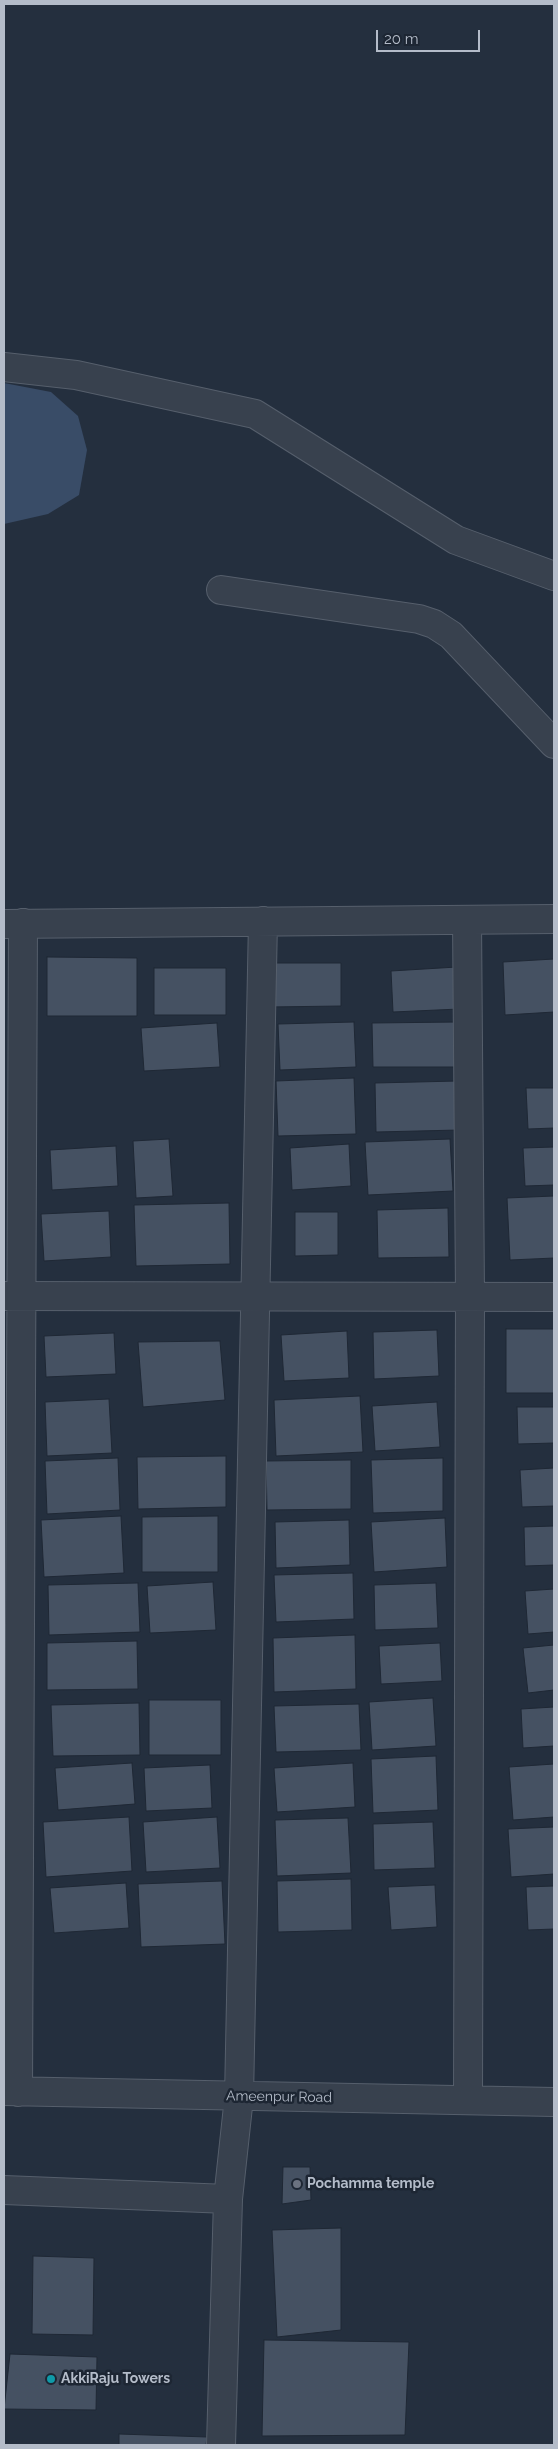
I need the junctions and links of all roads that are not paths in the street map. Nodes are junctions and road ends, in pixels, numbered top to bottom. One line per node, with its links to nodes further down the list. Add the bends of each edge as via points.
1 (4, 367): 2 (street, via 76,375 255,414 456,540)
2 (554, 576)
3 (221, 590): 4 (street, via 419,619 434,624 451,635)
4 (554, 744)
5 (554, 919): 6 (street)
6 (467, 920): 7 (street); 9 (street)
7 (263, 921): 8 (street); 11 (street)
8 (13, 923): 10 (street)
9 (470, 1295): 11 (street); 12 (street); 15 (street)
10 (12, 1296): 11 (street); 13 (street)
11 (256, 1297): 14 (street)
12 (554, 1297)
13 (11, 2091): 14 (street, Ameenpur Road)
14 (239, 2097): 15 (street, Ameenpur Road); 18 (street)
15 (468, 2099): 16 (street, Ameenpur Road)
16 (554, 2102)
17 (4, 2190): 18 (street)
18 (228, 2199): 19 (street)
19 (221, 2445)

